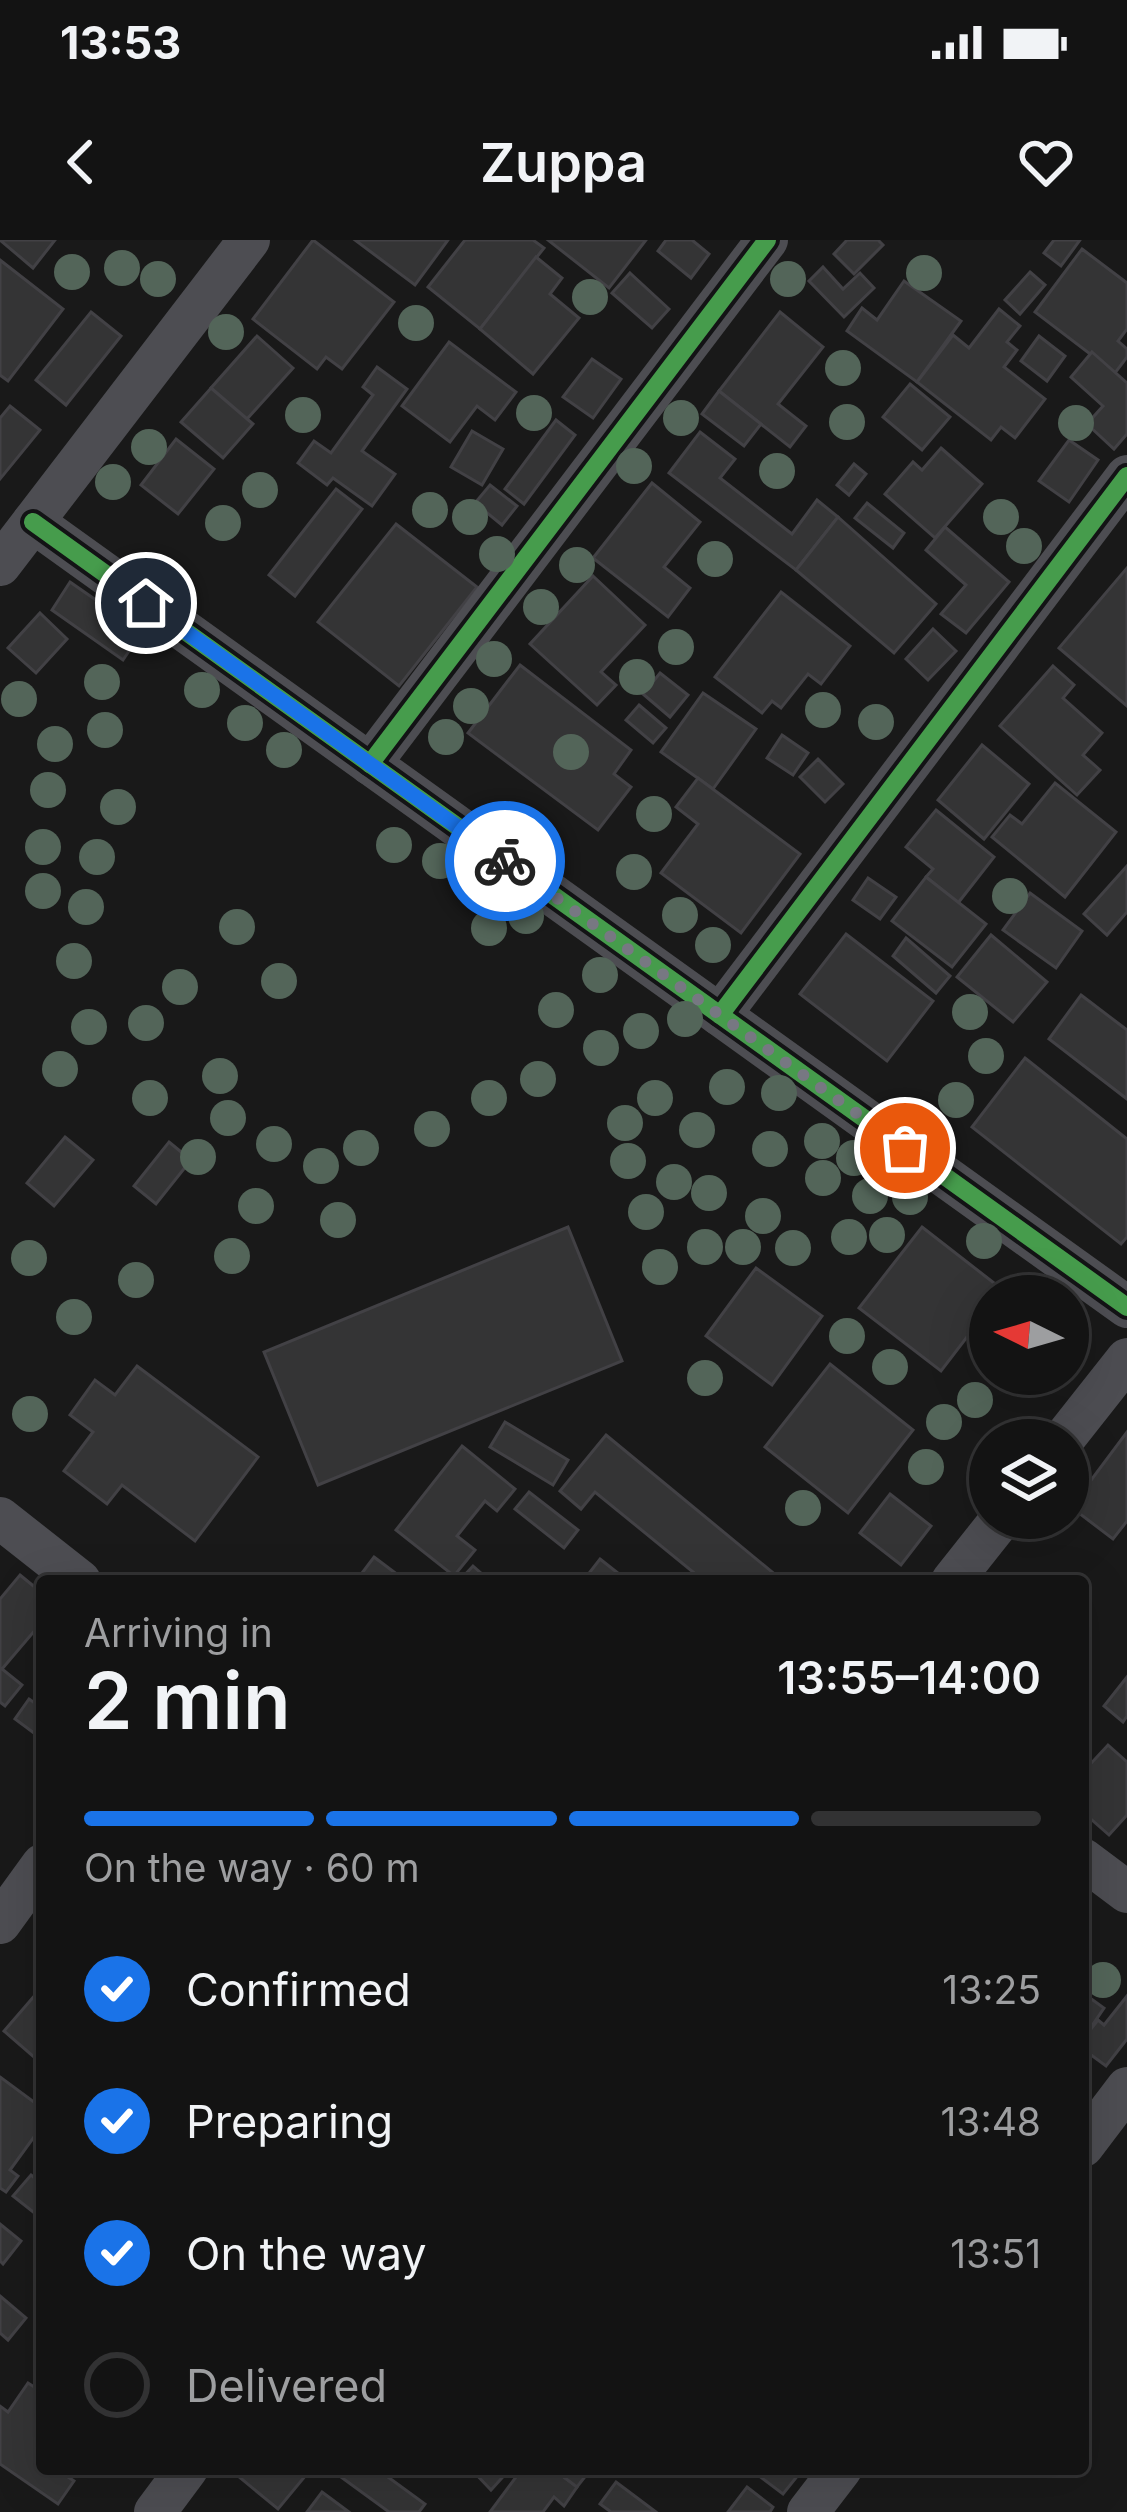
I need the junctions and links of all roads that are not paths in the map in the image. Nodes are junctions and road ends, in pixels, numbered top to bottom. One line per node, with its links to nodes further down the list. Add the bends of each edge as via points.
1 (249, 240): 4 (street)
2 (767, 240): 6 (street)
3 (1127, 476): 7 (street)
4 (33, 522): 5 (street); 6 (street)
5 (0, 566)
6 (370, 764): 7 (street)
7 (720, 1015): 8 (street)
8 (1127, 1307)
9 (1127, 1360): 10 (street)
10 (1081, 1419)
11 (0, 1518): 13 (street)
12 (985, 1539): 14 (street)
13 (72, 1575)
14 (957, 1575)
15 (1089, 1864): 17 (street)
16 (36, 1873): 18 (street)
17 (1127, 1892)
18 (0, 1923)
19 (1127, 2088): 20 (street)
20 (1089, 2138)
21 (183, 2475): 23 (street)
22 (836, 2475): 24 (street)
23 (155, 2512)
24 (808, 2512)

